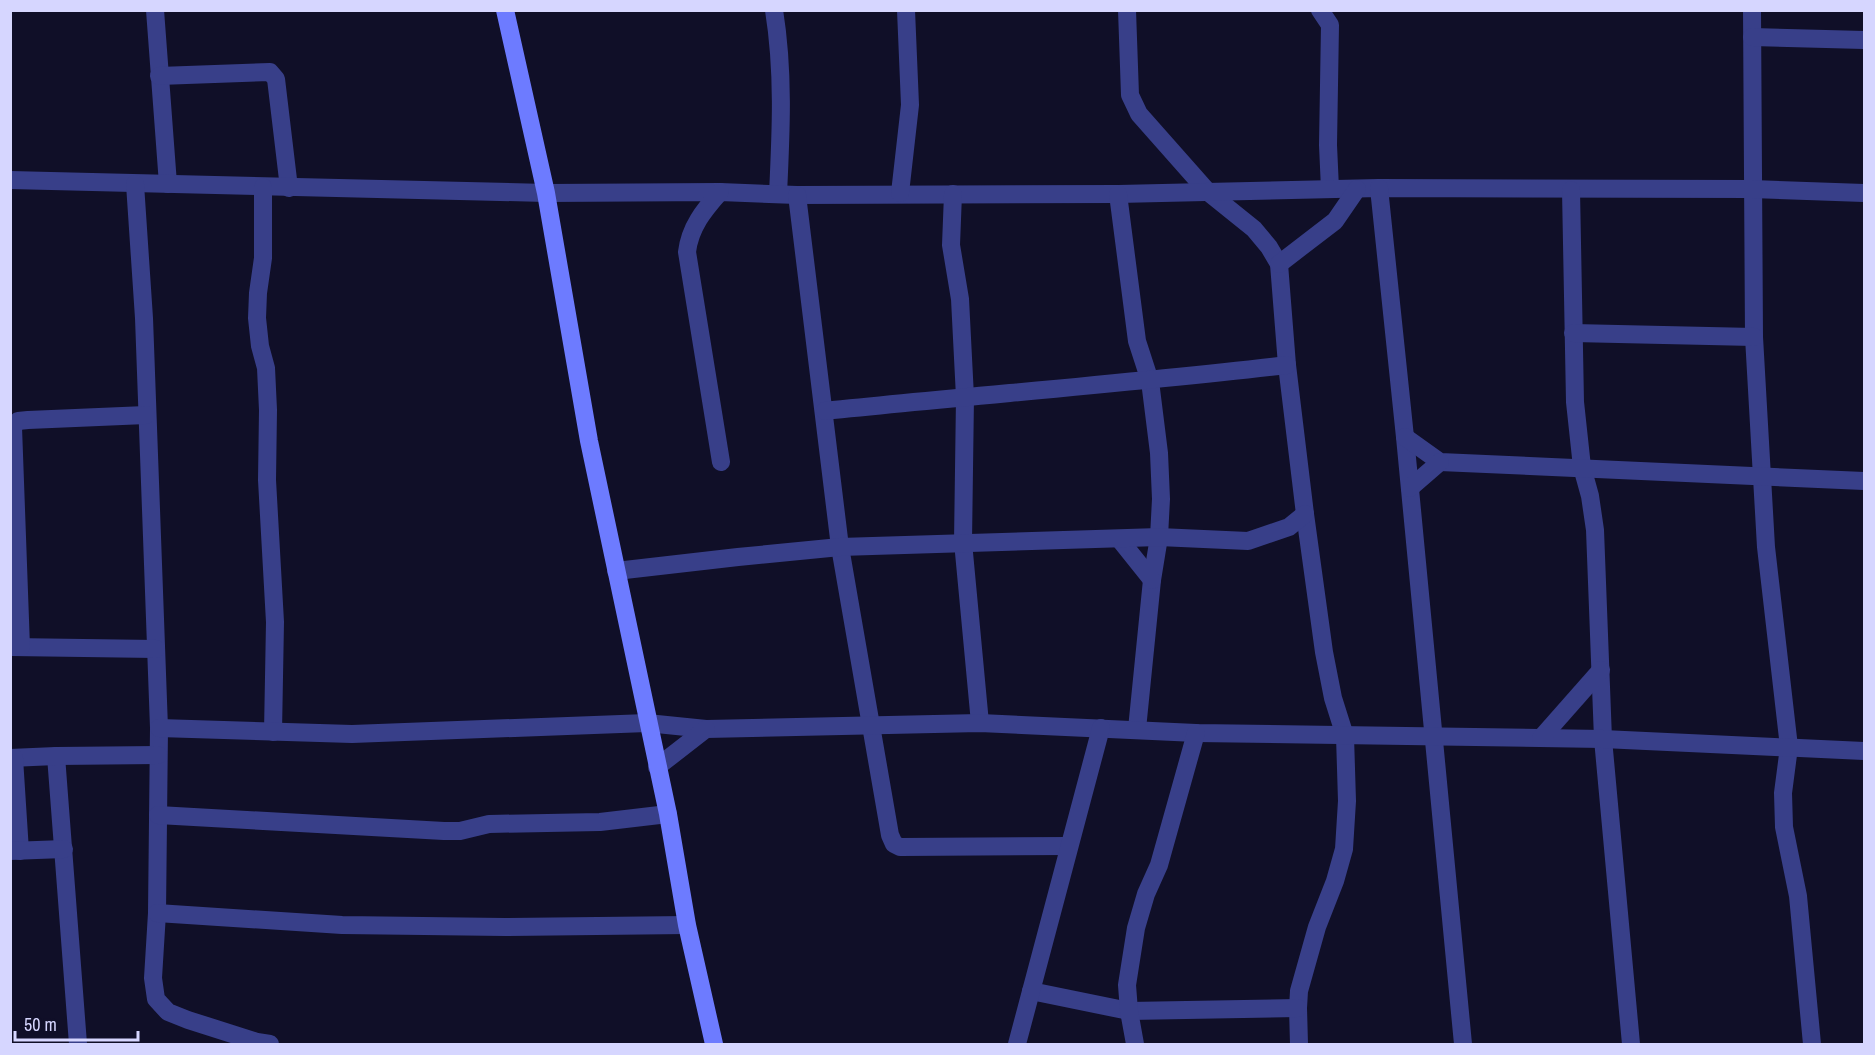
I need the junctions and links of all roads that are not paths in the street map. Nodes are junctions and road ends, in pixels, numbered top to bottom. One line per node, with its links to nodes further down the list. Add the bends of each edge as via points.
1 (154, 10): 10 (street)
2 (505, 10): 23 (street)
3 (774, 10): 26 (street, via 781,78)
4 (906, 10): 24 (street, via 910,105)
5 (1127, 10): 22 (street, via 1130,95 1139,114)
6 (1320, 10): 17 (street, via 1330,25)
7 (1752, 10): 8 (street)
8 (1752, 37): 9 (street); 19 (street)
9 (1864, 40)
10 (159, 76): 13 (street); 15 (street, via 270,72 276,79)
11 (10, 180): 12 (street)
12 (135, 184): 13 (street); 37 (street)
13 (168, 184): 14 (street)
14 (262, 188): 15 (street); 62 (street, via 263,258 257,318 266,368 268,410 267,480 275,622)
15 (289, 188): 23 (street)
16 (1379, 188): 18 (street); 20 (street); 38 (street)
17 (1330, 189): 18 (street); 22 (street)
18 (1358, 189): 30 (street, via 1335,221)
19 (1752, 189): 20 (street); 25 (street); 32 (street)
20 (1571, 190): 31 (street)
21 (720, 192): 23 (street); 26 (street); 39 (street, via 696,222 687,252)
22 (1208, 192): 28 (street); 30 (street, via 1254,229)
23 (546, 193): 50 (street)
24 (900, 193): 27 (street); 29 (street)
25 (1864, 193)
26 (778, 194): 29 (street)
27 (953, 194): 28 (street); 35 (street, via 951,244 960,299)
28 (1118, 194): 34 (street, via 1137,341)
29 (797, 195): 36 (street)
30 (1279, 264): 33 (street)
31 (1573, 333): 32 (street); 41 (street)
32 (1754, 337): 42 (street)
33 (1287, 365): 34 (street); 45 (street)
34 (1150, 381): 35 (street); 46 (street, via 1159,453)
35 (965, 397): 36 (street); 48 (street)
36 (825, 411): 49 (street)
37 (146, 415): 52 (street, via 18,421 13,427); 53 (street)
38 (1405, 437): 40 (street); 44 (street)
39 (722, 462)
40 (1440, 462): 41 (street); 44 (street)
41 (1582, 467): 42 (street); 54 (street, via 1595,530)
42 (1763, 477): 43 (street); 68 (street, via 1766,547)
43 (1864, 481)
44 (1410, 488): 65 (street)
45 (1305, 514): 46 (street, via 1289,527 1248,541); 64 (street, via 1324,652)
46 (1159, 537): 47 (street); 51 (street)
47 (1120, 540): 48 (street); 51 (street)
48 (963, 542): 49 (street); 56 (street)
49 (840, 547): 50 (street); 57 (street)
50 (616, 572): 55 (street)
51 (1152, 580): 61 (street)
52 (16, 647): 53 (street)
53 (156, 649): 58 (street)
54 (1601, 670): 66 (street); 67 (street)
55 (647, 723): 60 (street); 62 (street, via 352,734); 73 (street)
56 (980, 723): 57 (street); 59 (street)
57 (871, 724): 60 (street); 76 (street, via 894,844)
58 (159, 728): 62 (street); 70 (street)
59 (1101, 728): 61 (street); 76 (street)
60 (706, 729): 73 (street)
61 (1137, 729): 63 (street)
62 (273, 732)
63 (1196, 733): 64 (street); 83 (street, via 1159,865 1136,928 1127,985)
64 (1345, 736): 65 (street); 82 (street, via 1344,849 1317,927)
65 (1435, 738): 66 (street); 90 (street)
66 (1541, 738): 67 (street)
67 (1603, 739): 68 (street); 91 (street)
68 (1789, 747): 69 (street); 92 (street, via 1783,793 1784,827 1798,896)
69 (1864, 751)
70 (158, 755): 71 (street); 75 (street)
71 (56, 756): 72 (street); 77 (street)
72 (12, 758): 78 (street)
73 (657, 767): 74 (street)
74 (668, 814): 75 (street, via 600,822 489,824 460,831); 80 (street)
75 (158, 815): 79 (street)
76 (1068, 846): 81 (street)
77 (64, 849): 78 (street); 84 (street)
78 (15, 851)
79 (157, 913): 80 (street, via 342,925); 85 (street, via 153,978 156,999 168,1012 188,1020)
80 (687, 925): 86 (street)
81 (1031, 991): 83 (street); 87 (street)
82 (1298, 1008): 83 (street); 89 (street)
83 (1129, 1011): 88 (street)
84 (78, 1044)
85 (270, 1044)
86 (714, 1044)
87 (1017, 1044)
88 (1135, 1044)
89 (1299, 1044)
90 (1463, 1044)
91 (1631, 1044)
92 (1812, 1044)

